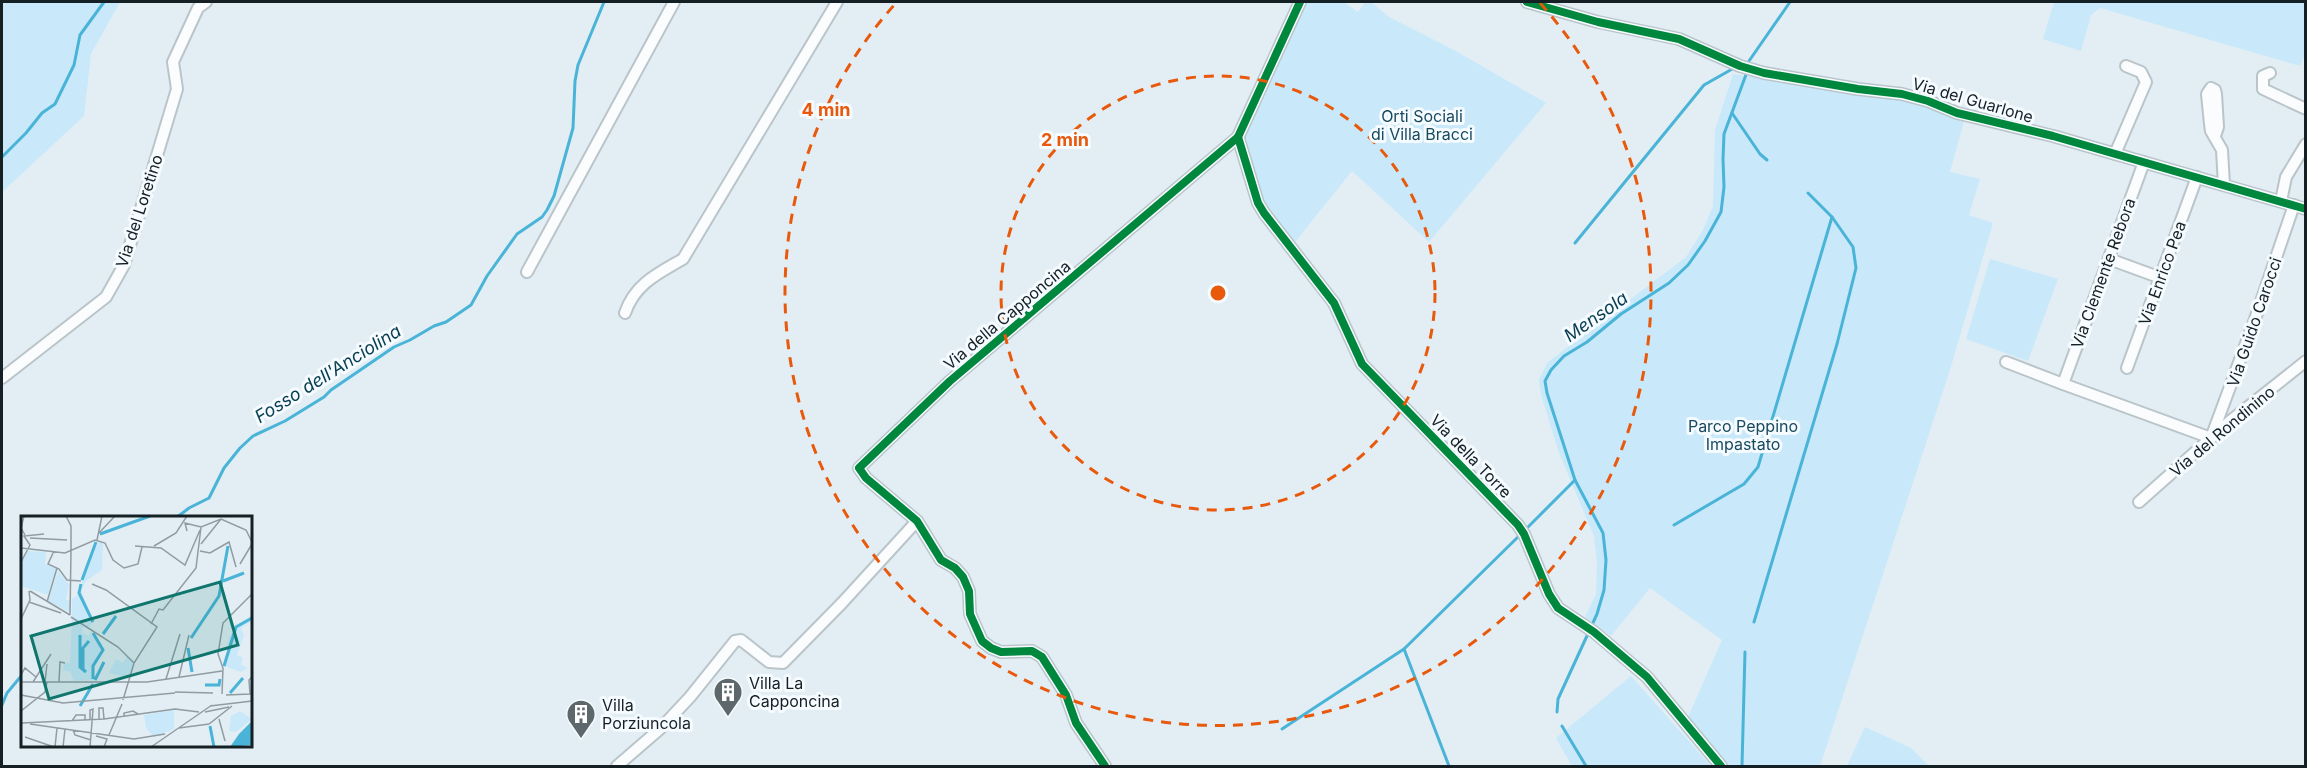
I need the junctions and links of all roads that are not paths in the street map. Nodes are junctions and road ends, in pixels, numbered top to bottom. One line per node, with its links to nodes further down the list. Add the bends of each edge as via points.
1 (206, 2): 26 (street, Via del Loretino, via 198,8 172,62 177,89 124,265 106,297)
2 (674, 2): 20 (street)
3 (837, 2): 22 (street, via 683,259 649,279 631,298)
4 (1300, 2): 10 (street)
5 (1527, 2): 12 (street, Via del Guarlone, via 1679,39 1753,70 1928,100 1957,112)
6 (2126, 66): 12 (street, via 2143,74 2146,82)
7 (2270, 73): 8 (street, via 2263,76 2263,89)
8 (2306, 110)
9 (2215, 136): 15 (street, via 2222,150)
10 (1238, 137): 30 (street, Via della Capponcina, via 950,381 859,468); 33 (street, Via della Torre, via 1258,203 1335,303 1362,364 1518,525 1553,601 1647,677)
11 (2306, 144): 16 (street, via 2286,177)
12 (2115, 154): 13 (street, Via del Guarlone)
13 (2144, 162): 14 (street, Via del Guarlone); 19 (street, Via Clemente Rebora)
14 (2197, 177): 15 (street, Via del Guarlone); 21 (street, Via Enrico Pea)
15 (2224, 185): 16 (street, Via del Guarlone)
16 (2281, 201): 17 (street, Via del Guarlone)
17 (2294, 205): 18 (street, Via del Guarlone); 28 (street, Via Guido Carocci)
18 (2306, 209)
19 (2109, 259): 21 (street); 27 (street, Via Clemente Rebora)
20 (527, 272)
21 (2161, 278): 25 (street, Via Enrico Pea)
22 (625, 313)
23 (2306, 361): 28 (street, Via del Rondinino)
24 (2006, 362): 27 (street)
25 (2127, 368)
26 (2, 378)
27 (2063, 384): 28 (street)
28 (2211, 438): 29 (street, Via del Rondinino)
29 (2139, 502)
30 (917, 521): 31 (street, via 783,663 769,662 741,640 735,640 661,728); 32 (street, via 941,560 963,578 969,591 970,614 982,641 1001,652 1032,651 1042,657 1066,695 1076,723)
31 (617, 766)
32 (1104, 766)
33 (1721, 766)

